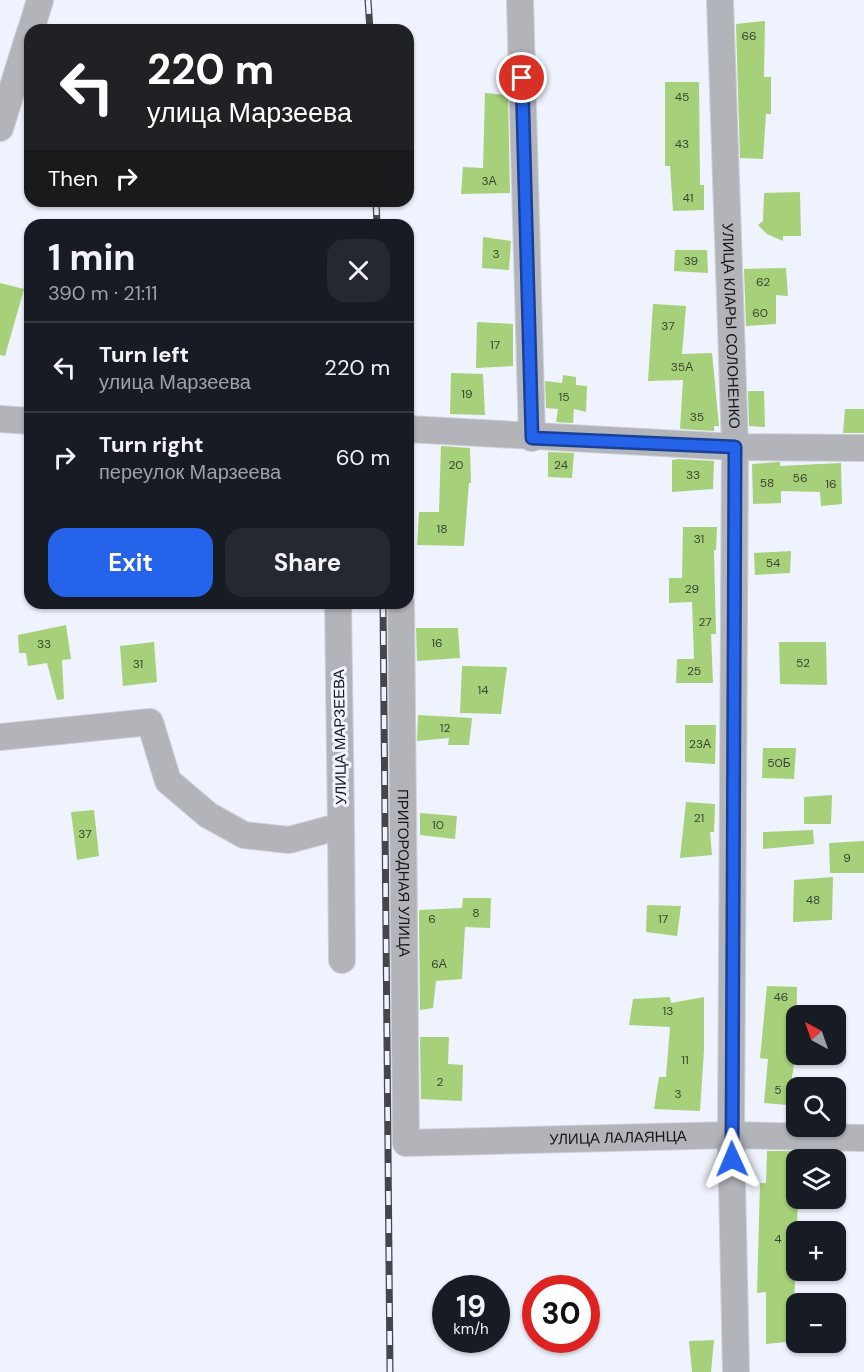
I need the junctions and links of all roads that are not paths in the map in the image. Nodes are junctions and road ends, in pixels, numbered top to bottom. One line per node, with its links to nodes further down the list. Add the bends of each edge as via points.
1 (40, 0): 4 (street)
2 (520, 0): 10 (street)
3 (720, 0): 11 (street, УЛИЦА КЛАРЫ СОЛОНЕНКО)
4 (32, 24)
5 (24, 50): 6 (street)
6 (0, 128)
7 (0, 419): 8 (street)
8 (24, 421)
9 (414, 429): 10 (street)
10 (532, 438): 11 (street)
11 (735, 447): 12 (street); 18 (street, УЛИЦА КЛАРЫ СОЛОНЕНКО)
12 (864, 448)
13 (338, 609): 16 (street, УЛИЦА МАРЗЕЕВА)
14 (401, 609): 20 (street, ПРИГОРОДНАЯ УЛИЦА)
15 (0, 737): 16 (street, УЛИЦА МАРЗЕЕВА, via 150,722 168,781 208,815 244,835 290,840)
16 (341, 826): 17 (street)
17 (342, 960)
18 (731, 1135): 19 (street, УЛИЦА ЛАЛАЯНЦА); 20 (street, УЛИЦА ЛАЛАЯНЦА); 21 (street, УЛИЦА КЛАРЫ СОЛОНЕНКО)
19 (864, 1138)
20 (406, 1143)
21 (736, 1372)

